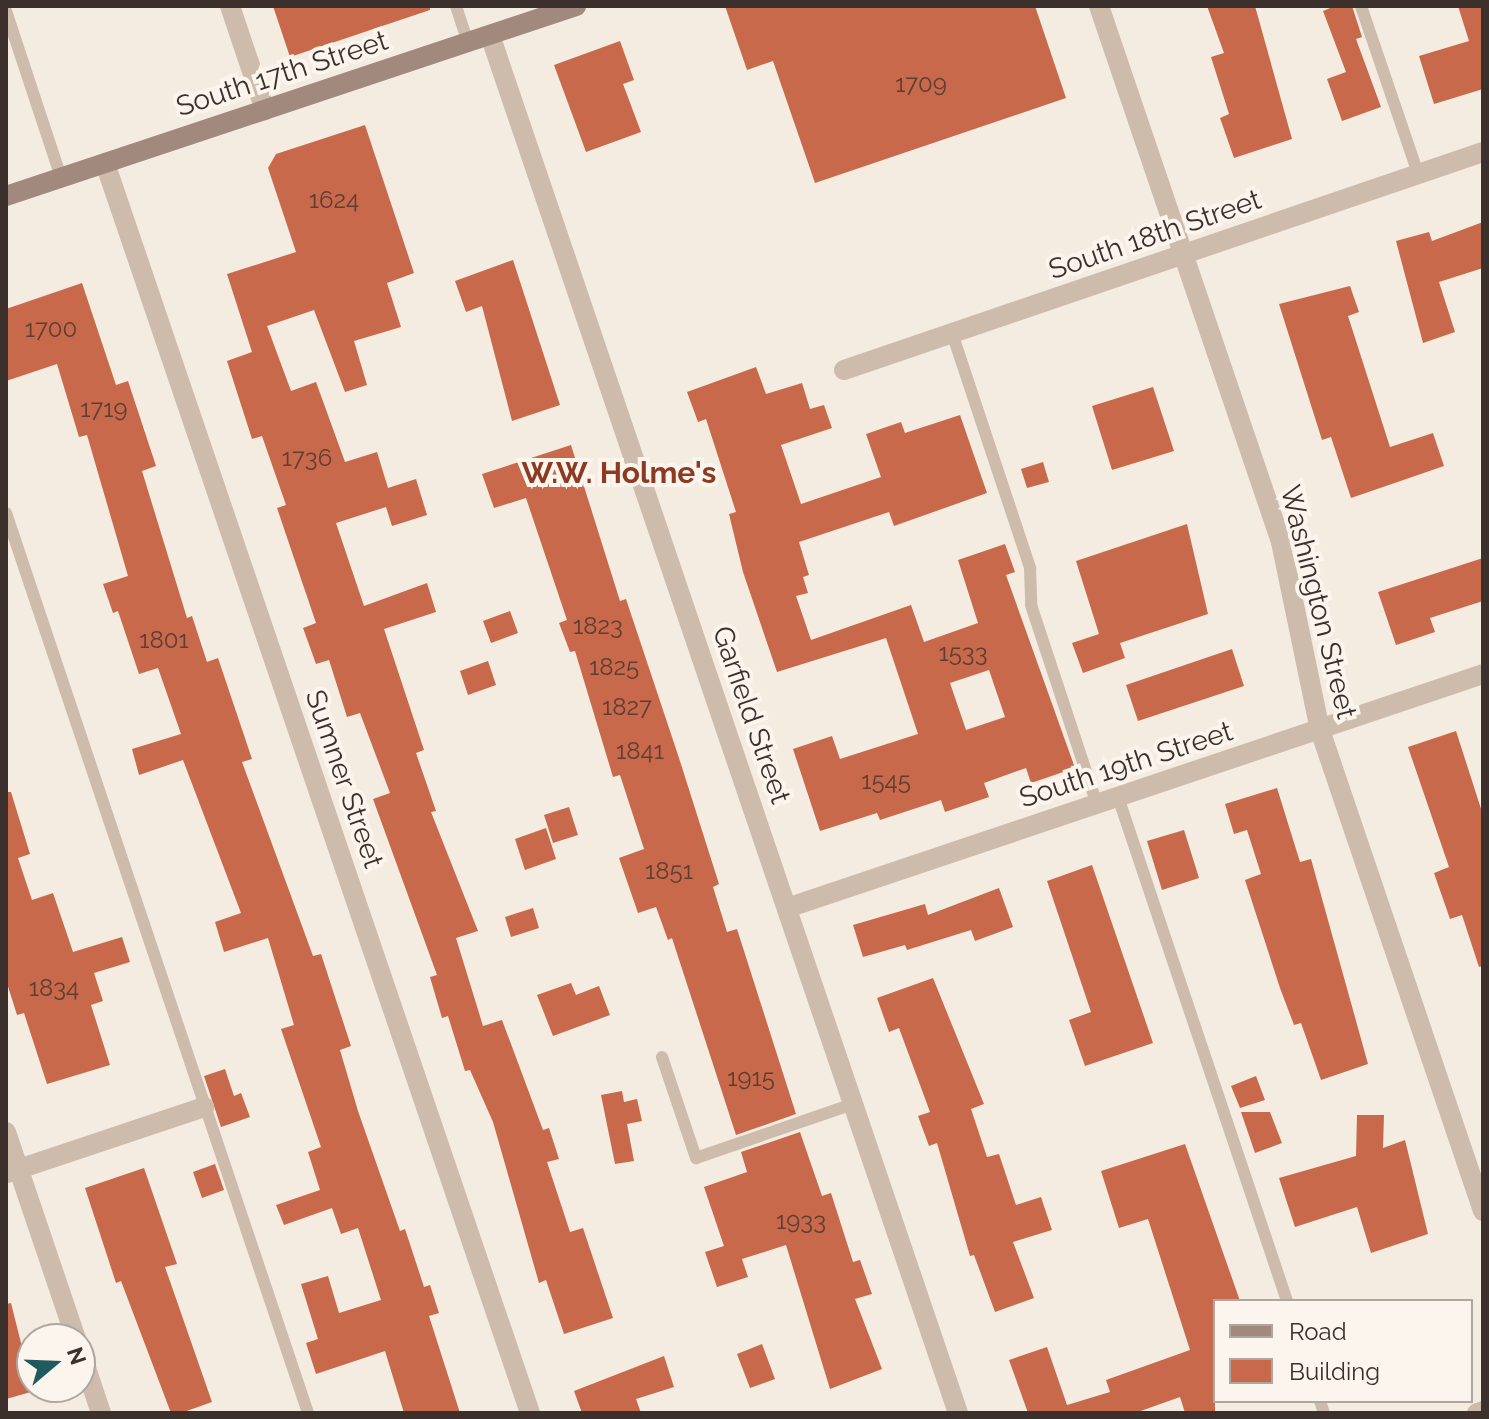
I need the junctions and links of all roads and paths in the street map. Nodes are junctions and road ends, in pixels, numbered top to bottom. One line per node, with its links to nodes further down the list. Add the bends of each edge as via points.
1 (230, 6): 9 (street)
2 (456, 6): 8 (lane)
3 (576, 6): 7 (main road, South 17th Street)
4 (1099, 6): 15 (street, Washington Street)
5 (1361, 6): 12 (lane)
6 (6, 11): 13 (lane)
7 (490, 35): 8 (main road, South 17th Street); 23 (street, Garfield Street)
8 (468, 42): 9 (main road, South 17th Street)
9 (265, 110): 11 (main road, South 17th Street)
10 (1483, 152): 12 (street, South 18th Street)
11 (105, 163): 13 (main road, South 17th Street); 34 (street, Sumner Street)
12 (1418, 173): 15 (street, South 18th Street)
13 (61, 177): 14 (main road, South 17th Street)
14 (6, 196)
15 (1183, 256): 16 (street, South 18th Street); 20 (street, Washington Street, via 1281,542)
16 (952, 333): 17 (street, South 18th Street); 22 (lane, via 1030,568 1031,605)
17 (844, 370)
18 (6, 513): 26 (lane)
19 (1483, 674): 20 (street, South 19th Street)
20 (1320, 730): 21 (street, South 19th Street); 29 (street, Washington Street)
21 (1118, 797): 22 (street, South 19th Street); 30 (lane)
22 (1097, 804): 23 (street, South 19th Street)
23 (787, 908): 25 (street, Garfield Street)
24 (662, 1057): 25 (lane, via 696,1158)
25 (853, 1104): 35 (street, Garfield Street)
26 (204, 1107): 28 (street); 33 (lane)
27 (6, 1132): 28 (street)
28 (12, 1171): 31 (street)
29 (1483, 1211)
30 (1286, 1299)
31 (70, 1323)
32 (1483, 1411): 36 (street)
33 (308, 1413)
34 (530, 1413)
35 (958, 1413)
36 (1477, 1413)

